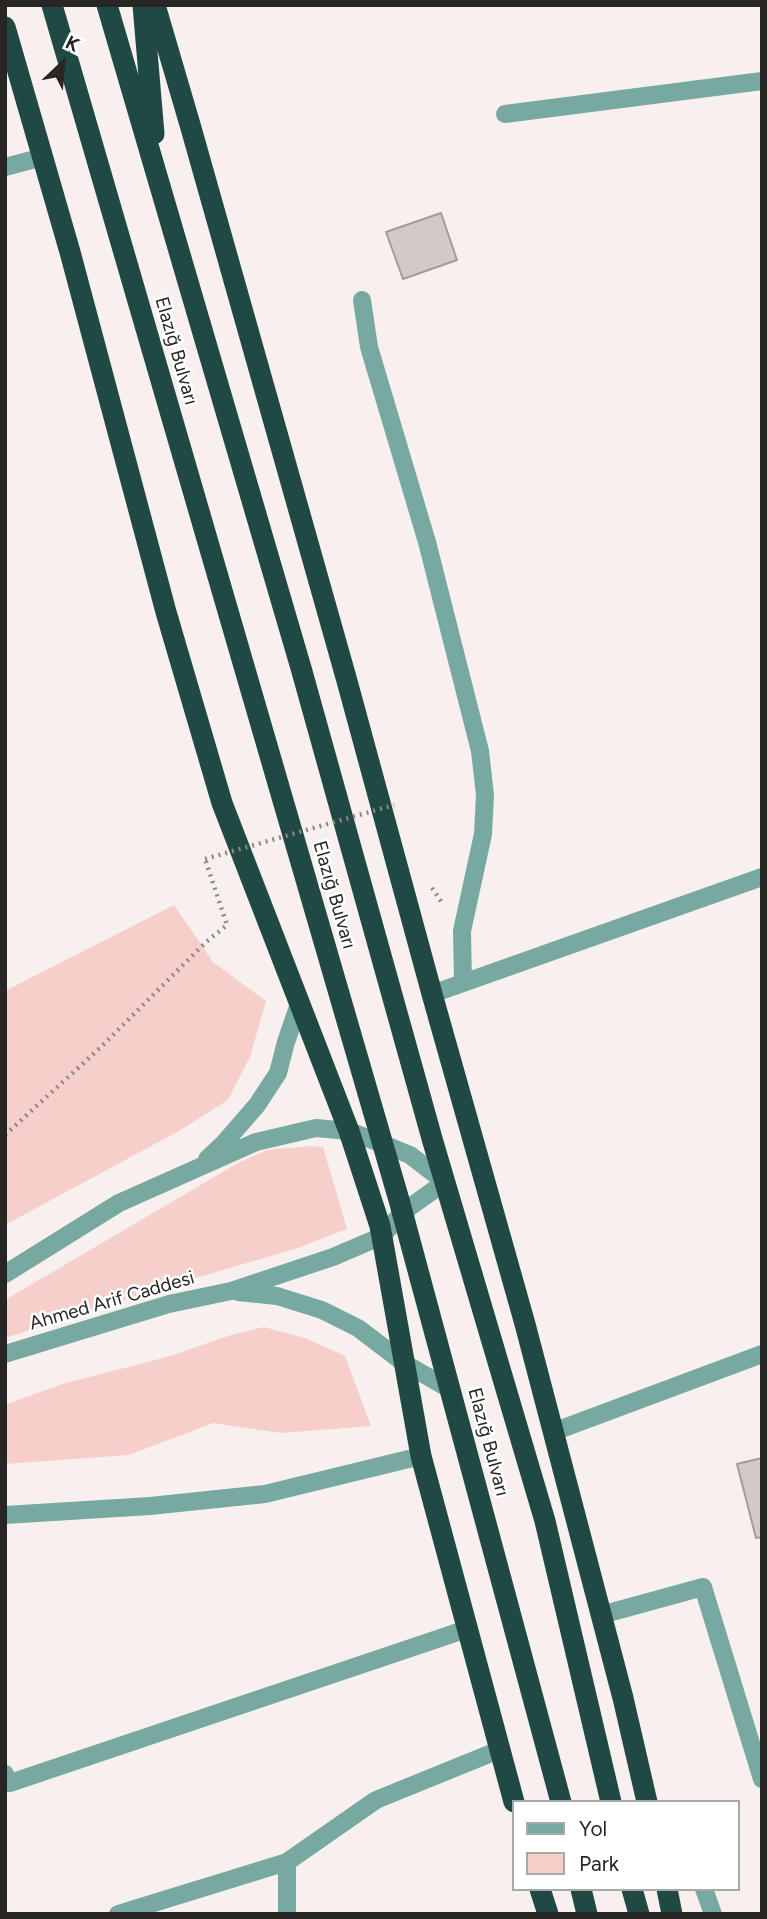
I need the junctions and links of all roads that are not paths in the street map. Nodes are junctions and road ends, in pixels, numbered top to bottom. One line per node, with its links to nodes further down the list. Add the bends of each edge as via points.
1 (52, 5): 17 (highway, Elazığ Bulvarı)
2 (107, 5): 10 (highway, Elazığ Bulvarı)
3 (143, 5): 10 (highway)
4 (155, 5): 14 (highway)
5 (5, 27): 8 (highway)
6 (762, 81): 7 (street)
7 (505, 114)
8 (43, 157): 9 (street); 15 (highway, via 222,803)
9 (5, 167)
10 (158, 178): 19 (highway, Elazığ Bulvarı)
11 (362, 300): 13 (street, via 369,347 427,542 480,751 483,834 462,931)
12 (762, 877): 13 (street)
13 (463, 983): 14 (street)
14 (432, 994): 28 (highway)
15 (299, 1004): 16 (highway); 18 (street, via 278,1073 257,1105)
16 (349, 1131): 17 (street); 18 (street, via 316,1128 256,1142); 21 (highway)
17 (383, 1143): 19 (street, via 410,1155); 20 (highway, Elazığ Bulvarı)
18 (200, 1167): 22 (street, via 119,1203)
19 (445, 1182): 20 (street, Ahmed Arif Caddesi); 38 (highway, Elazığ Bulvarı, via 545,1521)
20 (402, 1212): 21 (street, Ahmed Arif Caddesi); 27 (highway, Elazığ Bulvarı)
21 (382, 1236): 23 (street, Ahmed Arif Caddesi); 26 (highway)
22 (5, 1274)
23 (231, 1291): 24 (street, Ahmed Arif Caddesi, via 169,1304); 26 (street, Ahmed Arif Caddesi, via 277,1296 323,1310 358,1328)
24 (5, 1354)
25 (762, 1354): 28 (street)
26 (404, 1363): 27 (street, Ahmed Arif Caddesi); 29 (highway)
27 (451, 1390): 37 (highway, Elazığ Bulvarı)
28 (554, 1432): 31 (highway)
29 (421, 1457): 30 (street, via 265,1494); 32 (highway)
30 (5, 1515)
31 (601, 1615): 35 (street, via 703,1587); 39 (highway)
32 (467, 1629): 33 (highway); 34 (street, via 10,1783)
33 (499, 1750): 36 (highway); 40 (street, via 376,1800)
34 (5, 1774)
35 (762, 1779)
36 (513, 1800)
37 (560, 1800)
38 (611, 1800)
39 (647, 1800)
40 (287, 1862): 46 (street); 47 (street)
41 (541, 1891): 48 (highway)
42 (582, 1891): 49 (highway)
43 (633, 1891): 50 (highway)
44 (667, 1891): 51 (highway)
45 (705, 1891): 52 (street)
46 (118, 1914)
47 (287, 1914)
48 (548, 1914)
49 (587, 1914)
50 (639, 1914)
51 (672, 1914)
52 (713, 1914)

